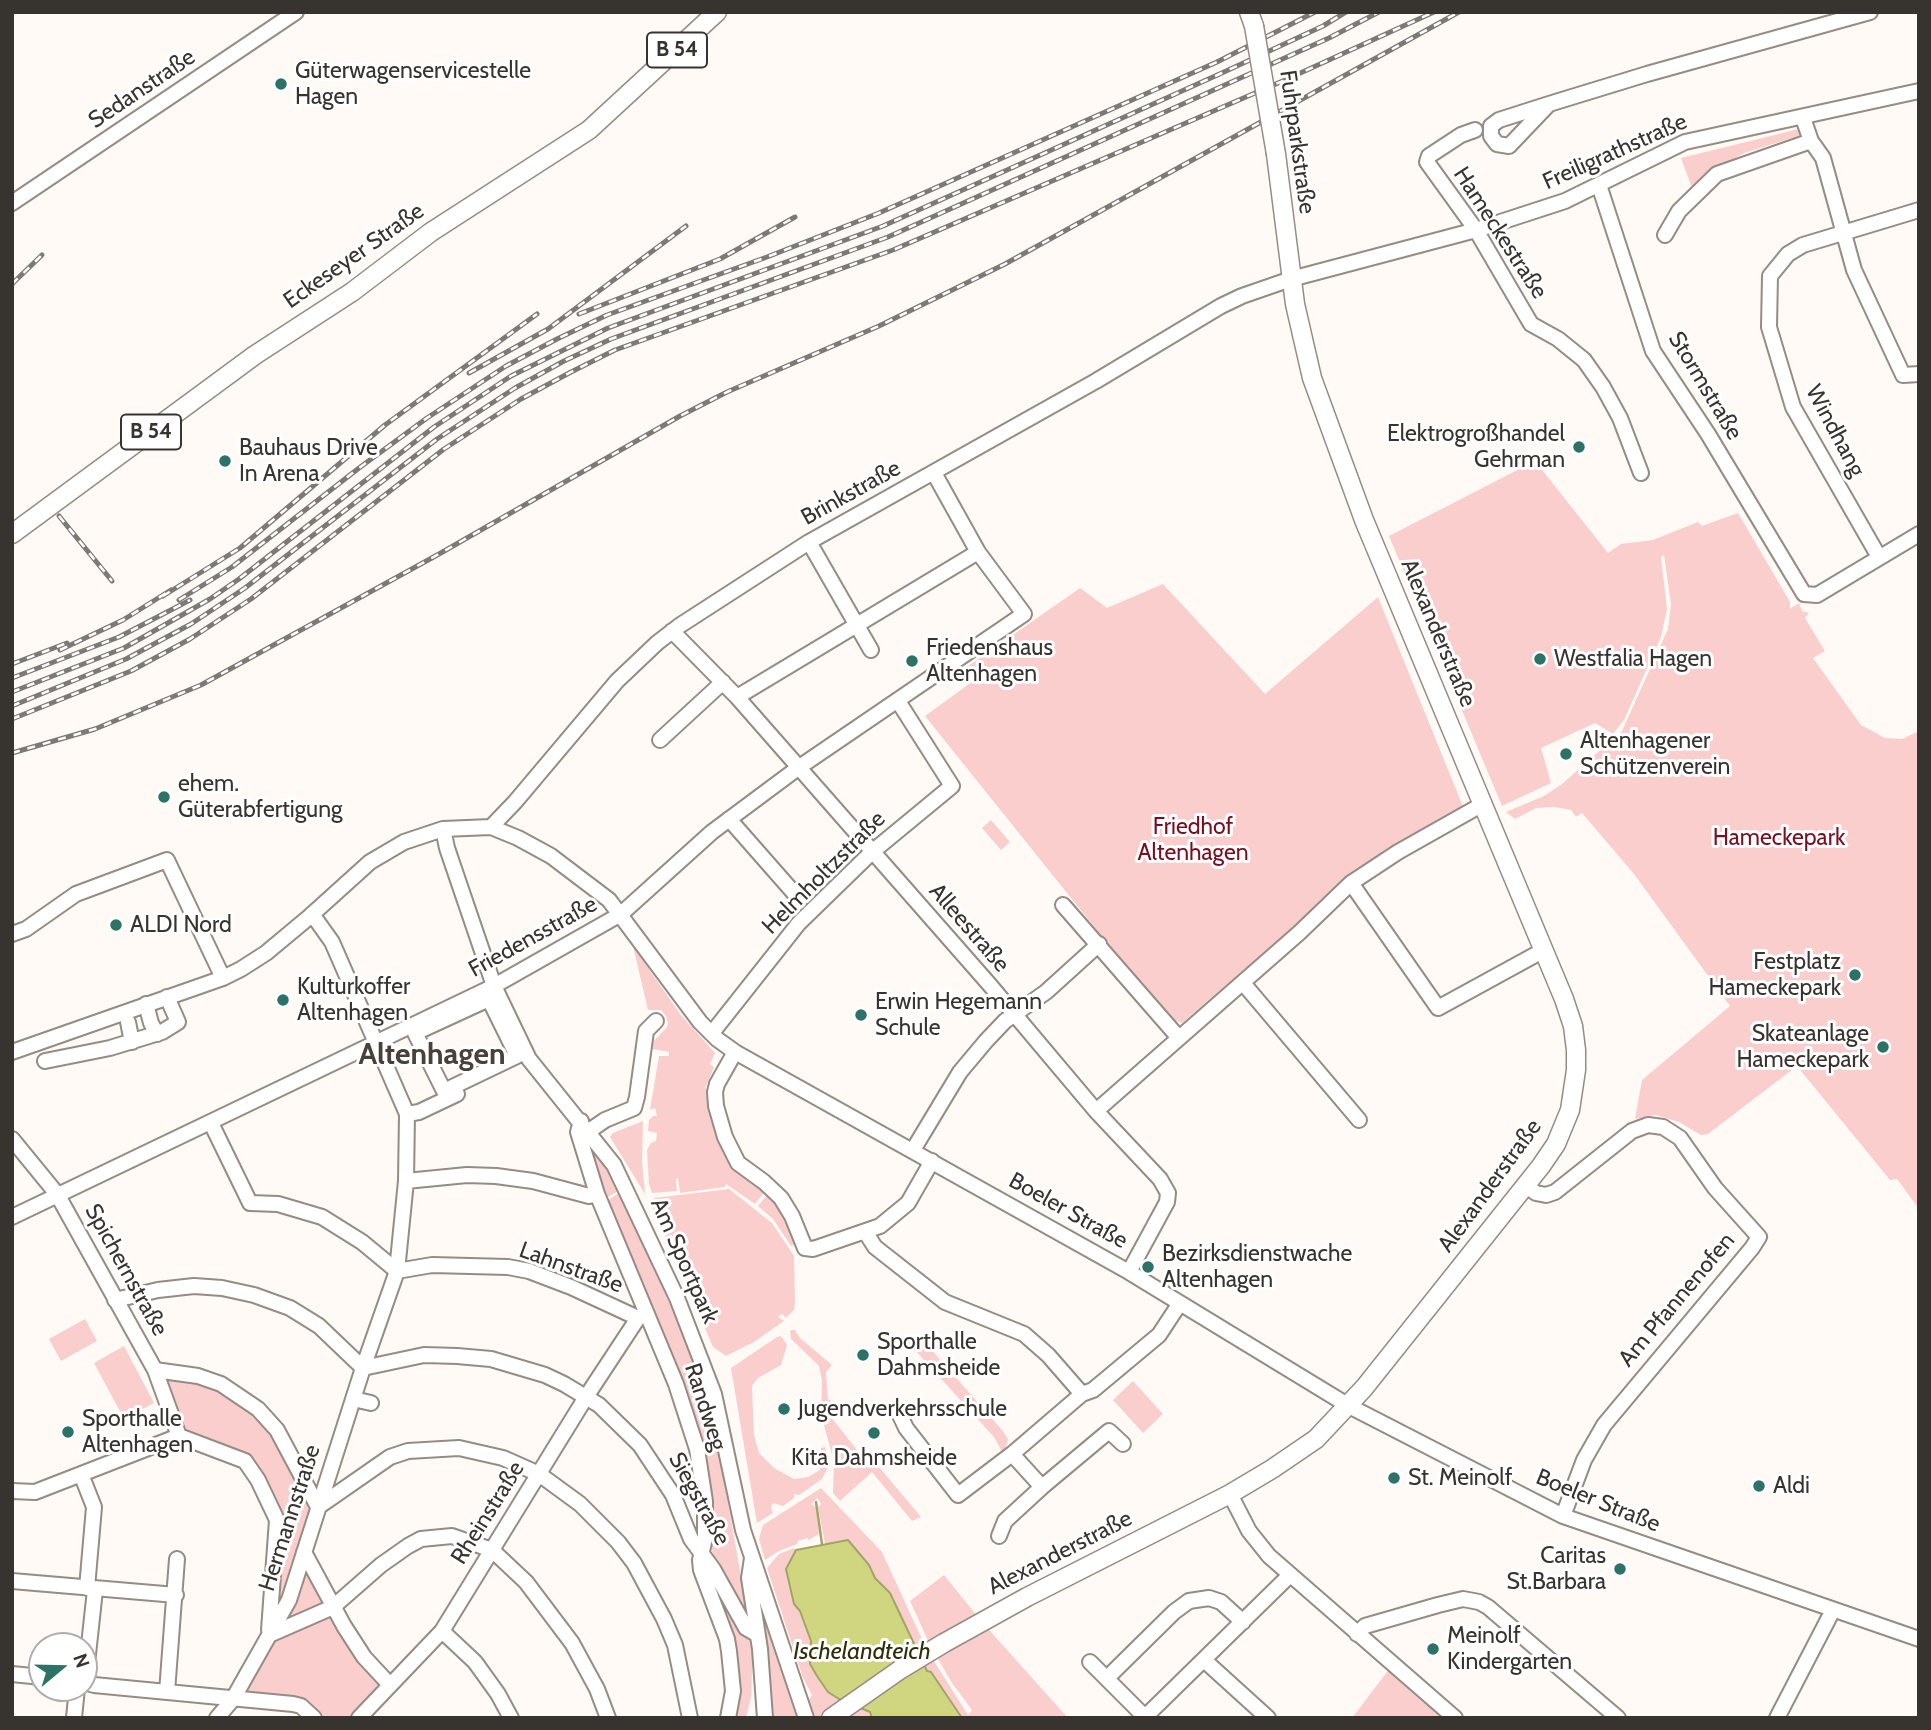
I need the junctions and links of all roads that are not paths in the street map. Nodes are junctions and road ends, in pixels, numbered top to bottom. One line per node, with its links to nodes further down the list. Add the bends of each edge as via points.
1 (296, 12): 11 (street, Sedanstraße)
2 (718, 12): 20 (main road, Eckeseyer Straße / B 54, via 589,130 431,232 359,288 255,355)
3 (1870, 12): 6 (street)
4 (1251, 19): 16 (main road, Fuhrparkstraße, bridge, via 1267,92)
5 (1919, 91): 7 (street, Freiligrathstraße)
6 (1549, 104)
7 (1803, 118): 9 (street); 10 (street, Freiligrathstraße, via 1685,142)
8 (1475, 130): 13 (street, Hameckestraße, via 1429,156 1427,162)
9 (1811, 141): 14 (street, via 1823,158); 15 (street, via 1717,174 1679,211)
10 (1599, 185): 13 (street, Freiligrathstraße); 24 (street, Stormstraße, via 1653,351 1804,594 1817,595)
11 (12, 203)
12 (1919, 210): 14 (street, Windhang)
13 (1476, 230): 16 (street, Freiligrathstraße); 19 (street, Hameckestraße, via 1531,324 1584,360 1603,387)
14 (1844, 232): 17 (street, via 1854,270 1903,375); 24 (street, Windhang, via 1802,245 1770,276 1769,327 1793,407)
15 (1665, 235)
16 (1291, 279): 18 (street, Brinkstraße, via 1205,314); 33 (main road, Alexanderstraße, via 1312,378 1342,465)
17 (1919, 374)
18 (934, 473): 22 (street, Brinkstraße); 23 (street)
19 (1641, 473)
20 (12, 534)
21 (1918, 536): 24 (street)
22 (809, 542): 25 (street); 26 (street, Brinkstraße)
23 (978, 552): 25 (street); 30 (street, Friedensstraße, via 1024,614)
24 (1879, 557)
25 (856, 626): 27 (street); 29 (street)
26 (672, 631): 28 (street, Alleestraße); 35 (street, Brinkstraße, via 617,681)
27 (871, 650)
28 (723, 682): 29 (street, Alleestraße); 31 (street)
29 (737, 697): 32 (street, Alleestraße)
30 (898, 701): 32 (street, Friedensstraße); 37 (street, Helmholtzstraße, via 952,786)
31 (660, 740)
32 (798, 768): 34 (street, Friedensstraße); 37 (street, Alleestraße)
33 (1483, 804): 38 (street); 45 (main road, Alexanderstraße)
34 (729, 819): 39 (street); 42 (street, Friedensstraße)
35 (491, 827): 36 (street); 42 (street, Boeler Straße, via 551,856)
36 (443, 829): 41 (street, via 381,854); 48 (street)
37 (872, 852): 51 (street, Alleestraße); 56 (street, Helmholtzstraße, via 799,923)
38 (1350, 883): 45 (street, via 1438,1008); 47 (street)
39 (794, 893)
40 (1063, 905): 44 (street)
41 (312, 914): 46 (street, via 266,953); 59 (street, Hermannstraße, via 332,942)
42 (621, 914): 48 (street, Friedensstraße); 56 (street, Boeler Straße)
43 (12, 934): 46 (street, via 76,894 167,860)
44 (1098, 944): 51 (street); 57 (street)
45 (1544, 950): 74 (main road, Alexanderstraße, via 1569,1013 1576,1070 1563,1129)
46 (223, 978): 49 (street)
47 (1243, 983): 57 (street); 67 (street)
48 (492, 992): 48 (street, via 517,1056 444,1091 415,1033); 59 (street, Friedensstraße); 63 (street, Am Sportpark)
49 (167, 997): 50 (street); 55 (street, via 178,1022)
50 (146, 1004): 54 (street); 55 (street)
51 (1015, 1014): 65 (street, Alleestraße); 71 (street, via 960,1072)
52 (656, 1021): 69 (street, via 646,1031 634,1108)
53 (128, 1022): 58 (street)
54 (83, 1027): 60 (street); 61 (street)
55 (157, 1034): 58 (street)
56 (712, 1034): 62 (street, Boeler Straße)
57 (1179, 1038): 65 (street)
58 (132, 1042): 61 (street)
59 (374, 1043): 66 (street, Hermannstraße); 68 (street, Friedensstraße)
60 (12, 1052)
61 (89, 1052): 64 (street)
62 (735, 1052): 71 (street, Boeler Straße); 78 (street, via 715,1092 724,1137 738,1163 781,1198 807,1249)
63 (529, 1059): 66 (street); 69 (street, Am Sportpark)
64 (45, 1061)
65 (1096, 1111): 80 (street, Alleestraße, via 1168,1193)
66 (407, 1114): 73 (street, Hermannstraße)
67 (1359, 1120)
68 (211, 1123): 75 (street, Friedensstraße); 79 (street, via 250,1203 278,1204 322,1217)
69 (585, 1126): 76 (street, Randweg, via 578,1126 578,1132); 106 (street, Am Sportpark, via 627,1187 706,1370)
70 (12, 1139): 75 (street, Spichernstraße)
71 (913, 1150): 72 (street, Boeler Straße)
72 (932, 1161): 78 (street, via 908,1203); 80 (street, Boeler Straße)
73 (406, 1181): 76 (street, via 496,1175); 79 (street, Hermannstraße)
74 (1526, 1186): 90 (main road, Alexanderstraße); 101 (street, Am Pfannenofen, via 1536,1193 1555,1192 1632,1131 1648,1125 1663,1127 1680,1138 1715,1188 1759,1237 1604,1425 1584,1460)
75 (57, 1194): 77 (street, Friedensstraße); 81 (street, Spichernstraße)
76 (597, 1194): 83 (street, Randweg)
77 (12, 1217)
78 (866, 1233): 86 (street, via 875,1247 945,1302 1024,1334)
79 (397, 1271): 83 (street, Lahnstraße, via 460,1264 529,1271); 84 (street, Hermannstraße)
80 (1129, 1272): 82 (street, Boeler Straße)
81 (115, 1300): 84 (street, via 194,1286 254,1295 290,1308 319,1326); 85 (street, Spichernstraße)
82 (1180, 1303): 86 (street, via 1159,1335 1093,1390); 90 (street, Boeler Straße)
83 (642, 1316): 87 (street, Rheinstraße); 105 (street, Randweg, via 676,1384 697,1449 705,1501)
84 (363, 1368): 87 (street, Siegstraße, via 424,1356 491,1359 545,1375); 88 (street, Hermannstraße)
85 (155, 1370): 92 (street, Spichernstraße); 100 (street, via 221,1384 258,1409 277,1430)
86 (1082, 1394): 94 (street)
87 (586, 1397): 96 (street, Rheinstraße); 105 (street, Siegstraße, via 613,1417 649,1457)
88 (353, 1399): 89 (street); 100 (street, Hermannstraße)
89 (371, 1403)
90 (1349, 1406): 99 (main road, Alexanderstraße, via 1304,1448); 101 (street, Boeler Straße)
91 (897, 1409): 94 (street, via 906,1428 958,1495)
92 (179, 1436): 95 (street); 118 (street, via 247,1462 275,1516)
93 (1124, 1444): 97 (street, via 1109,1431)
94 (1012, 1454): 97 (street)
95 (81, 1474): 98 (street, via 35,1492); 110 (street, via 94,1507)
96 (539, 1474): 100 (street, via 503,1458 460,1448 408,1451 390,1457); 103 (street, Rheinstraße); 134 (street, via 580,1504 634,1563 675,1645)
97 (1042, 1487): 102 (street, via 1005,1521)
98 (12, 1491)
99 (1230, 1494): 108 (street, via 1254,1539); 138 (main road, Alexanderstraße, via 974,1626)
100 (318, 1507): 104 (street, Hermannstraße)
101 (1563, 1516): 113 (street, Boeler Straße)
102 (999, 1536)
103 (492, 1550): 112 (street, via 452,1536 421,1539 381,1565); 115 (street, Rheinstraße); 133 (street, via 526,1582 572,1643)
104 (304, 1552): 112 (street); 118 (street, Hermannstraße, via 289,1600)
105 (702, 1554): 119 (street, Siegstraße, via 746,1628); 135 (street, Randweg, via 701,1570 727,1639 733,1671)
106 (752, 1557): 119 (street, Am Sportpark, via 749,1578); 137 (street, Am Sportpark)
107 (177, 1559): 111 (street)
108 (1290, 1576): 114 (street); 117 (street)
109 (12, 1581): 110 (street)
110 (91, 1589): 111 (street); 116 (street)
111 (176, 1595): 126 (street)
112 (333, 1607): 118 (street); 125 (street, via 364,1657)
113 (1833, 1610): 120 (street, Boeler Straße); 142 (street)
114 (1242, 1622): 121 (street); 123 (street, via 1221,1602 1209,1598 1189,1601)
115 (442, 1631): 125 (street, Rheinstraße); 132 (street, via 475,1662)
116 (87, 1632)
117 (1357, 1634): 140 (street); 141 (street, via 1365,1626 1438,1605 1463,1599 1479,1602)
118 (269, 1635): 127 (street, Hermannstraße)
119 (758, 1635): 136 (street, Am Sportpark)
120 (1919, 1639)
121 (1204, 1660): 128 (street); 139 (street)
122 (1090, 1662): 123 (street)
123 (1107, 1678): 128 (street)
124 (98, 1685): 126 (street)
125 (390, 1685): 131 (street, Rheinstraße)
126 (167, 1692): 127 (street)
127 (233, 1699): 129 (street, Hermannstraße); 130 (street, via 299,1705)
128 (1145, 1717)
129 (217, 1718)
130 (314, 1718)
131 (359, 1718)
132 (511, 1718)
133 (608, 1718)
134 (690, 1718)
135 (728, 1718)
136 (765, 1718)
137 (806, 1718)
138 (831, 1718)
139 (1268, 1718)
140 (1455, 1718)
141 (1618, 1718)
142 (1777, 1718)

